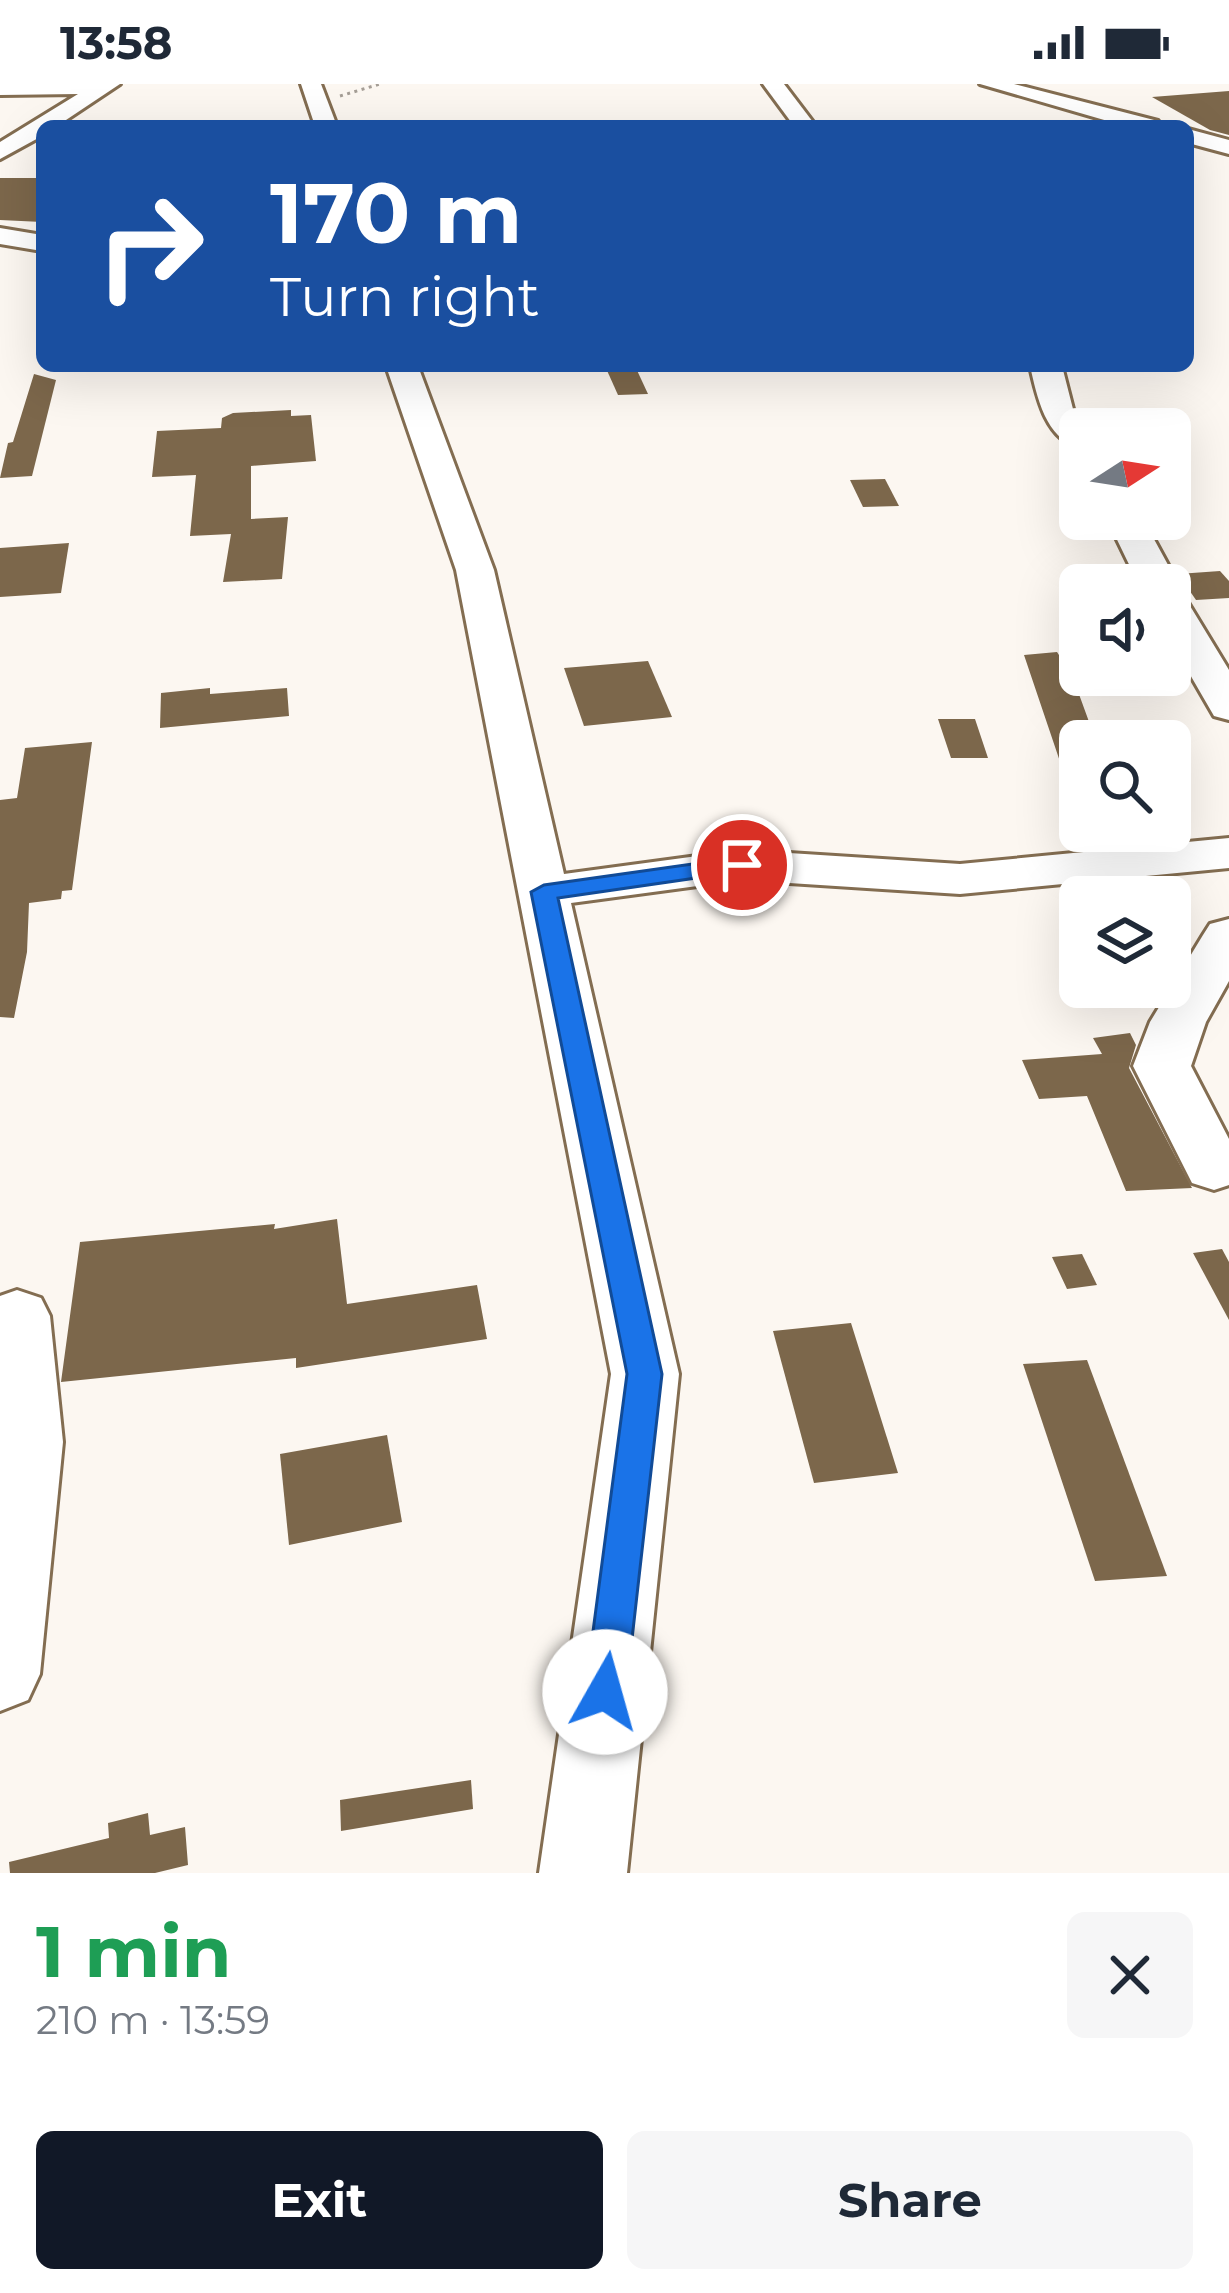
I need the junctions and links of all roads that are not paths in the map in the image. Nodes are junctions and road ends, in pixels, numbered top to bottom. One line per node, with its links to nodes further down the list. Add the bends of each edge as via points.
1 (773, 84): 6 (street)
2 (990, 84): 7 (street)
3 (106, 86): 4 (street); 5 (street)
4 (0, 89)
5 (51, 120)
6 (800, 120)
7 (1127, 120)
8 (36, 130): 11 (street)
9 (1194, 138): 10 (street)
10 (1229, 148)
11 (0, 152)
12 (0, 236): 13 (street)
13 (36, 242)
14 (404, 372): 20 (street, via 475,570)
15 (1047, 372): 16 (street)
16 (1059, 413)
17 (1191, 641): 18 (street)
18 (1229, 707)
19 (1229, 853): 20 (street, via 960,879 742,865)
20 (544, 892): 25 (street, via 645,1374)
21 (1229, 934): 22 (street, via 1162,1066)
22 (1214, 1168)
23 (17, 1316): 24 (street, via 27,1442)
24 (0, 1674)
25 (583, 1873)

